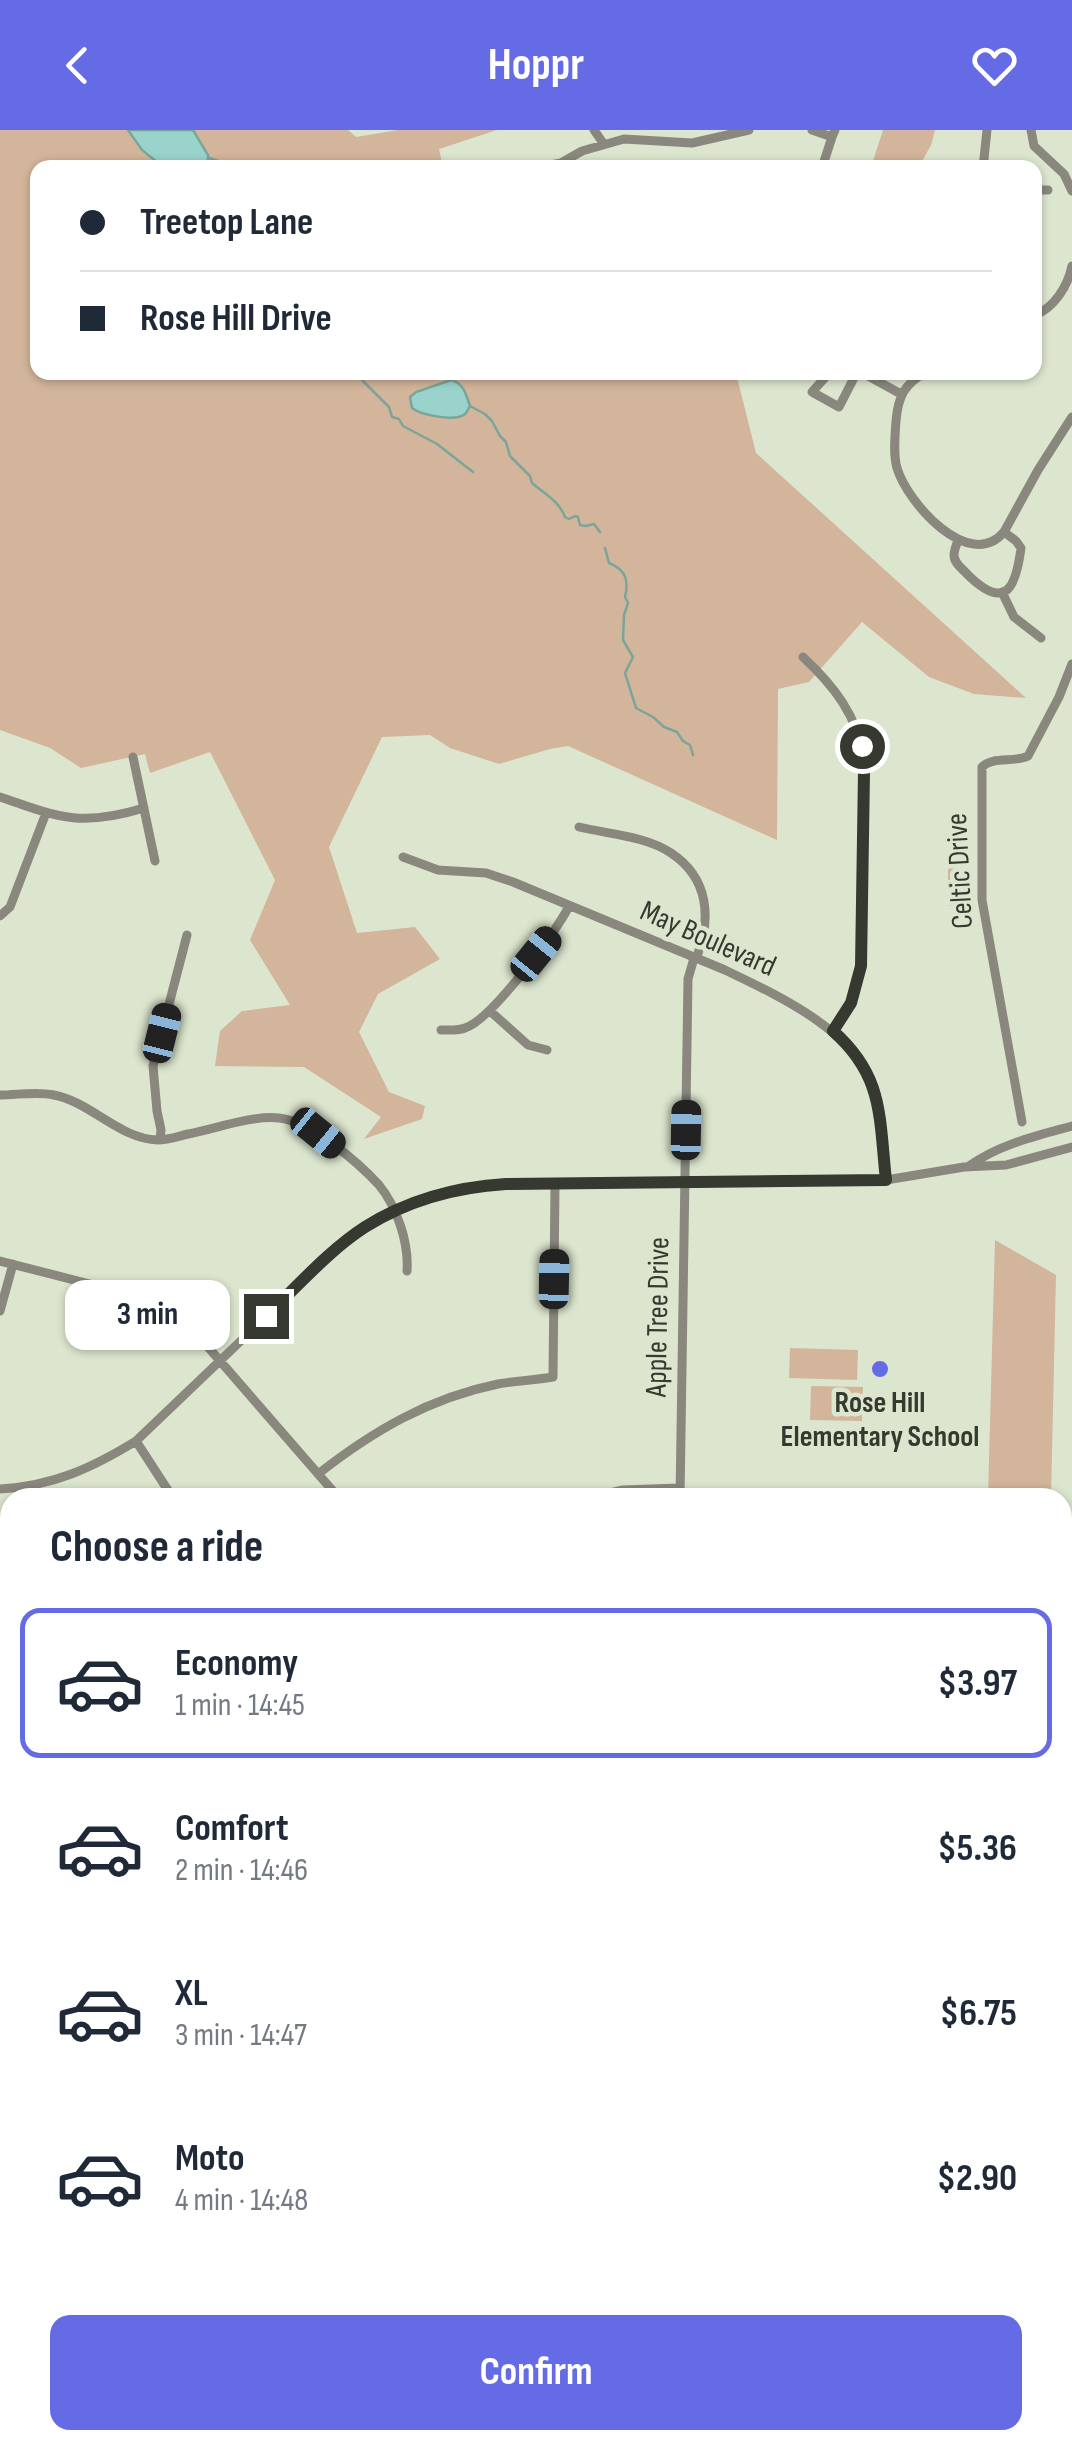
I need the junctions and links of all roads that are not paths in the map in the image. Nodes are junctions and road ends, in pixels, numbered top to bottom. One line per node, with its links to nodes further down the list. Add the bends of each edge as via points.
1 (594, 130): 7 (street)
2 (748, 130): 7 (street, via 692,142 641,138)
3 (812, 130): 6 (street)
4 (987, 130): 10 (street)
5 (1032, 130): 13 (street, via 1034,146)
6 (834, 134): 9 (street)
7 (603, 144): 8 (street)
8 (569, 160)
9 (825, 160)
10 (984, 160)
11 (1042, 190): 12 (street)
12 (1048, 190)
13 (1072, 191)
14 (1072, 266): 15 (street)
15 (1042, 313)
16 (823, 380): 17 (street, via 812,392 839,406)
17 (854, 380)
18 (874, 380): 20 (street)
19 (913, 380): 20 (street)
20 (900, 394): 23 (street, via 896,466 916,504)
21 (1072, 417): 22 (street)
22 (1004, 532): 23 (street, via 984,546); 24 (street, via 1022,548 1017,578)
23 (958, 539): 24 (street, via 956,562 988,591)
24 (1002, 592): 25 (street, via 1014,617)
25 (1041, 638)
26 (803, 657): 41 (street, via 844,702 864,759 861,966 851,1003)
27 (1072, 664): 44 (street, Celtic Drive, via 1028,756 982,767 982,900)
28 (133, 756): 30 (street)
29 (0, 797): 31 (street)
30 (144, 808): 31 (street, via 85,820); 34 (street)
31 (46, 813): 36 (street, via 10,906)
32 (579, 827): 38 (street, Apple Tree Drive, via 646,842 687,866 704,903 706,930)
33 (403, 856): 35 (street, May Boulevard, via 438,870 499,877)
34 (155, 860)
35 (568, 906): 38 (street, May Boulevard); 39 (street)
36 (0, 916)
37 (187, 936): 46 (street, via 153,1066)
38 (695, 958): 41 (street, May Boulevard); 50 (street, Apple Tree Drive, via 688,979)
39 (490, 1011): 40 (street, via 464,1029); 42 (street, via 528,1044)
40 (441, 1030)
41 (833, 1031): 49 (street, May Boulevard, via 856,1053 873,1085)
42 (547, 1050)
43 (0, 1095): 46 (street, via 53,1094 138,1136)
44 (1022, 1122)
45 (1072, 1126): 48 (street, via 1002,1147)
46 (160, 1140): 52 (street, via 258,1119 295,1121 379,1186)
47 (1072, 1147): 48 (street, via 1006,1165)
48 (967, 1167): 49 (street)
49 (886, 1180): 50 (street)
50 (685, 1183): 51 (street); 65 (street, Apple Tree Drive)
51 (556, 1185): 52 (street, via 468,1188); 59 (street, via 552,1377 498,1384 429,1405 376,1432)
52 (394, 1212): 55 (street); 57 (street, via 337,1249)
53 (0, 1261): 54 (street)
54 (13, 1264): 56 (street); 57 (street, via 144,1302 186,1328)
55 (408, 1271)
56 (0, 1311)
57 (220, 1361): 58 (street); 59 (street)
58 (136, 1441): 60 (street); 63 (street)
59 (318, 1474): 64 (street)
60 (44, 1484): 61 (street); 62 (street)
61 (9, 1488)
62 (45, 1488)
63 (167, 1488)
64 (330, 1488)
65 (680, 1488)

